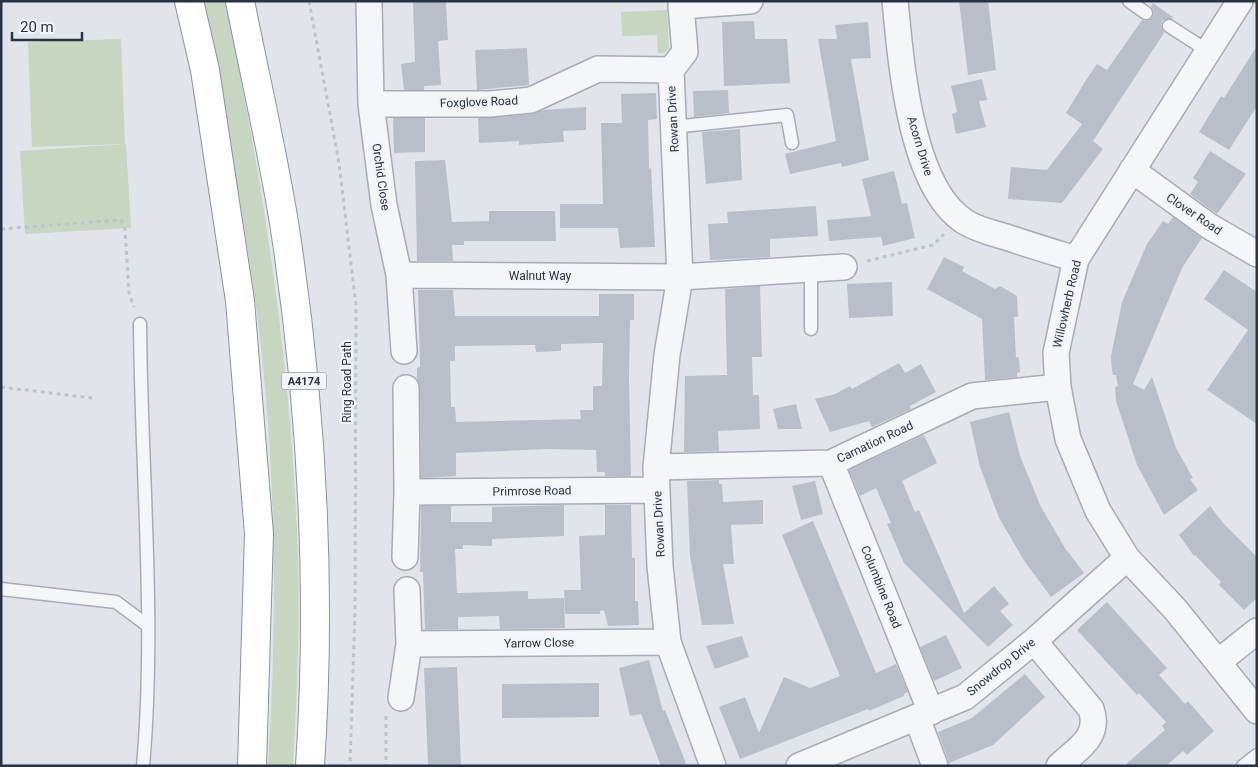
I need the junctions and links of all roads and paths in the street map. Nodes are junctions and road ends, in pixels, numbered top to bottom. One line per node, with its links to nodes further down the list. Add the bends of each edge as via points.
1 (189, 1): 51 (highway, via 205,70 240,301 259,534)
2 (240, 1): 52 (highway, A4174, via 285,228 301,348 315,520)
3 (309, 1): 53 (path, Ring Road Path, via 339,163 356,306 355,609)
4 (369, 1): 14 (street, Orchid Close)
5 (750, 1): 9 (street, Rowan Drive)
6 (895, 1): 18 (street, Acorn Drive, via 901,65 912,125 932,184)
7 (1129, 1): 10 (lane)
8 (1240, 1): 12 (street, Willowherb Road)
9 (681, 4): 13 (street, Rowan Drive, via 685,52)
10 (1146, 13)
11 (1169, 26): 12 (lane)
12 (1208, 52): 17 (street, Willowherb Road)
13 (671, 70): 14 (street, Foxglove Road, via 598,69 531,100 490,104); 15 (street, Rowan Drive)
14 (371, 104): 24 (street, Orchid Close, via 384,205)
15 (673, 127): 16 (lane, via 787,115); 25 (street, Rowan Drive)
16 (792, 143)
17 (1132, 170): 20 (street, Clover Road, via 1209,226); 21 (street, Willowherb Road)
18 (960, 218): 21 (street, Acorn Drive, via 976,228); 22 (path, via 934,245)
19 (1, 229): 26 (path, via 121,220 125,229 130,293)
20 (1257, 254)
21 (1076, 259): 30 (street, Willowherb Road, via 1056,352)
22 (844, 267): 23 (street)
23 (811, 269): 25 (street); 27 (lane)
24 (399, 275): 25 (street, Walnut Way); 28 (street, Orchid Close)
25 (680, 277): 34 (street, Rowan Drive, via 667,355)
26 (140, 324): 40 (lane)
27 (811, 329)
28 (404, 351)
29 (1, 387): 32 (path)
30 (1058, 387): 33 (street, Carnation Road, via 972,396); 37 (street, Willowherb Road, via 1068,439 1098,511)
31 (406, 388): 35 (street)
32 (92, 398)
33 (831, 463): 34 (street, Carnation Road); 48 (street, Columbine Road)
34 (656, 478): 35 (street, Primrose Road); 43 (street, Rowan Drive)
35 (407, 492): 36 (street)
36 (405, 557)
37 (1127, 558): 42 (street, Snowdrop Drive); 45 (street, Willowherb Road, via 1175,609)
38 (1, 589): 40 (lane, via 116,602)
39 (407, 590): 44 (street)
40 (147, 625): 50 (lane, via 148,705)
41 (1257, 631): 45 (street)
42 (1034, 641): 48 (street, Snowdrop Drive, via 966,697); 57 (street, via 1091,709 1095,720 1093,732)
43 (668, 642): 44 (street, Yarrow Close); 54 (street, Rowan Drive)
44 (409, 644): 46 (street)
45 (1218, 662): 47 (street, Willowherb Road)
46 (401, 698)
47 (1257, 711)
48 (924, 715): 55 (street, Snowdrop Drive); 56 (street, Columbine Road)
49 (1257, 755): 58 (lane)
50 (144, 766)
51 (252, 766)
52 (310, 766)
53 (350, 766)
54 (713, 766)
55 (799, 766)
56 (935, 766)
57 (1059, 766)
58 (1243, 766)

